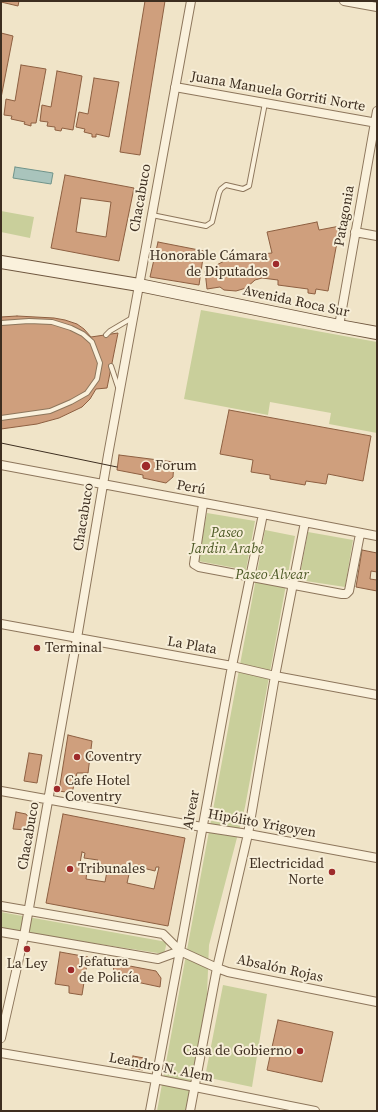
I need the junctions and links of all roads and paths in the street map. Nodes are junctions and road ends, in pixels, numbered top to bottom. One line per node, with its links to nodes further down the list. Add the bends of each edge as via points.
1 (191, 1): 4 (street, Chacabuco)
2 (344, 1): 3 (street)
3 (377, 7)
4 (175, 87): 5 (street, Juana Manuela Gorriti Norte); 8 (street, Chacabuco)
5 (265, 103): 7 (street, Juana Manuela Gorriti Norte); 8 (lane, via 249,186 243,189 226,185 221,189 212,222 206,226)
6 (377, 111): 7 (street, Patagonia)
7 (376, 123): 9 (street, Patagonia)
8 (152, 215): 12 (street, Chacabuco)
9 (355, 232): 10 (street); 15 (street, Patagonia)
10 (377, 236)
11 (1, 262): 12 (main road, Avenida Roca Sur)
12 (139, 284): 13 (street, Chacabuco); 15 (main road, Avenida Roca Sur)
13 (133, 318): 17 (lane); 19 (street, Chacabuco)
14 (1, 323): 20 (lane, via 52,322 71,328 84,334 92,342 100,363 97,379 87,393 71,402 50,411)
15 (339, 326): 16 (main road, Avenida Roca Sur)
16 (377, 333)
17 (106, 335)
18 (111, 366): 19 (lane)
19 (119, 391): 22 (street, Chacabuco)
20 (1, 418)
21 (1, 466): 22 (street, Perú)
22 (103, 485): 23 (street, Perú); 31 (street, Chacabuco)
23 (203, 504): 24 (street, Perú); 28 (street, via 194,564)
24 (263, 514): 25 (street, Perú); 28 (street, Alvear)
25 (305, 522): 26 (street, Perú); 29 (street)
26 (360, 534): 27 (street, Perú); 29 (street, via 349,591 346,594)
27 (377, 536)
28 (250, 576): 29 (street); 32 (street, Alvear)
29 (293, 584): 33 (street)
30 (1, 624): 31 (street, La Plata)
31 (77, 638): 32 (street, La Plata); 36 (street, Chacabuco)
32 (232, 666): 33 (street, La Plata); 37 (street, Alvear)
33 (275, 676): 34 (street, La Plata); 38 (street)
34 (377, 695)
35 (1, 791): 36 (street, Hipólito Yrigoyen)
36 (49, 799): 37 (street, Hipólito Yrigoyen); 41 (street, Chacabuco)
37 (202, 827): 38 (street, Hipólito Yrigoyen); 44 (street, Alvear)
38 (248, 834): 39 (street, Hipólito Yrigoyen); 45 (street)
39 (377, 858)
40 (1, 906): 41 (street, Absalón Rojas)
41 (28, 911): 43 (street, Chacabuco); 44 (street, Absalón Rojas, via 163,934)
42 (1, 932): 43 (street)
43 (24, 936): 44 (street, via 158,958); 47 (street, Chacabuco)
44 (180, 951): 45 (street, Absalón Rojas); 49 (street, Alvear)
45 (217, 968): 46 (street, Absalón Rojas); 50 (street)
46 (377, 1002)
47 (1, 1038)
48 (1, 1053): 49 (street, Leandro N. Alem)
49 (155, 1079): 50 (street, Leandro N. Alem); 51 (street, Alvear)
50 (194, 1087): 52 (street); 53 (street, Leandro N. Alem)
51 (150, 1111)
52 (190, 1111)
53 (315, 1111)

